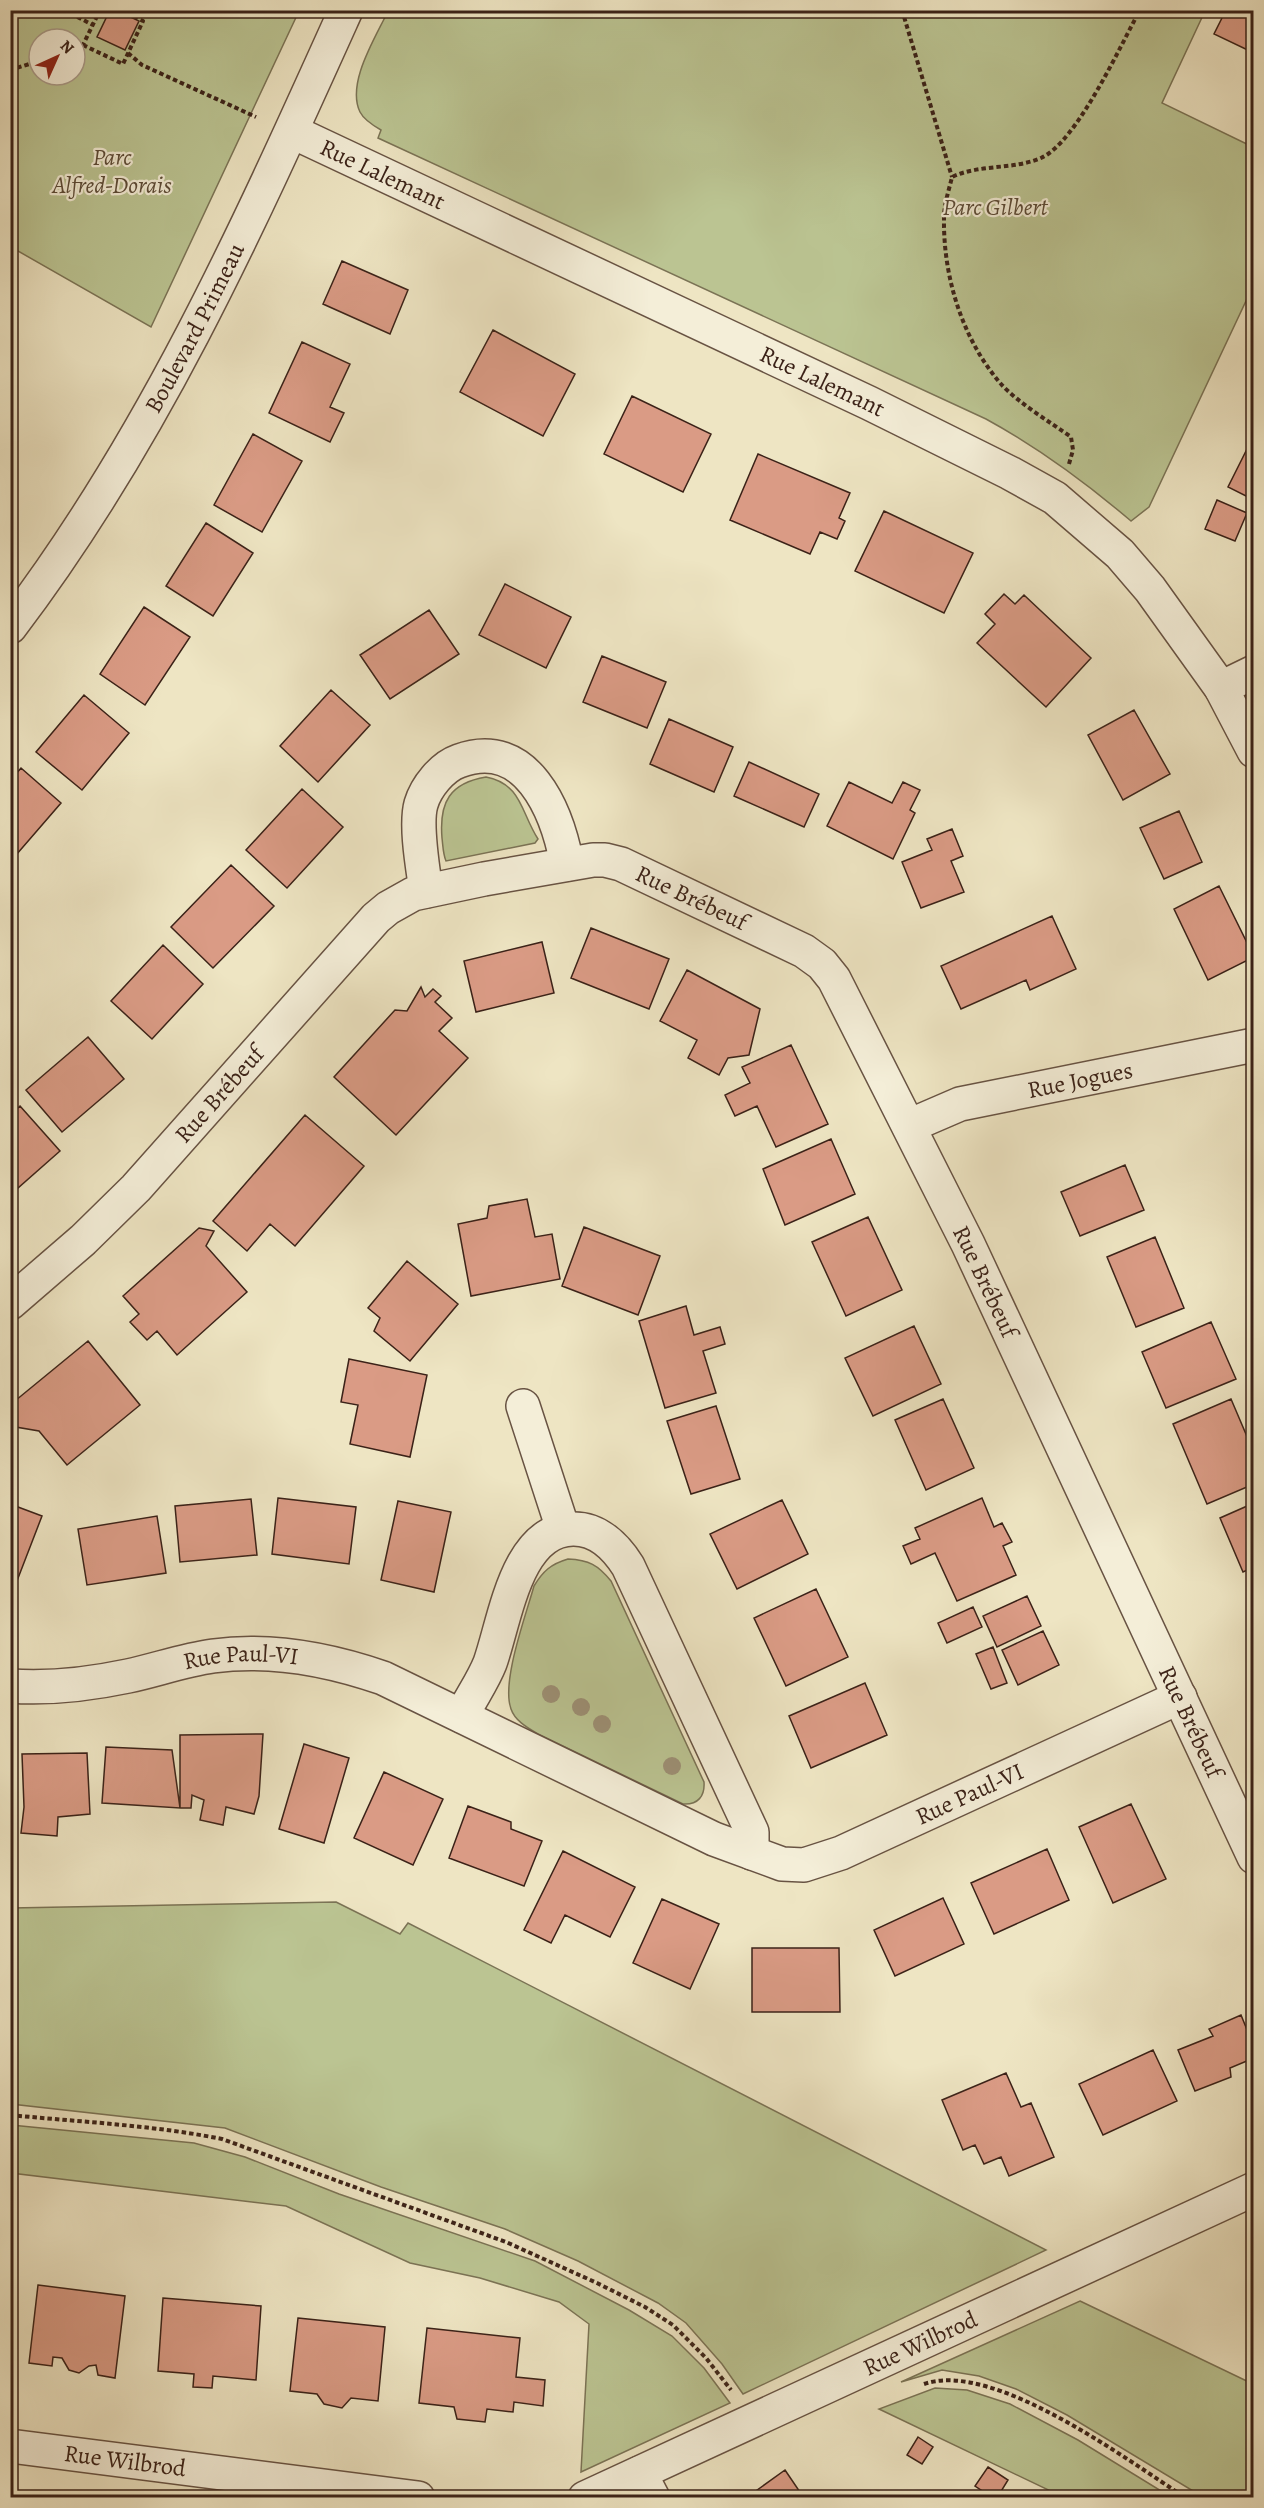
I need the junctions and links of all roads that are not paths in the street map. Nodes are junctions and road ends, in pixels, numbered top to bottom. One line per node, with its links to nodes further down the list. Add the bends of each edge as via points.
1 (346, 10): 2 (street, Boulevard Primeau)
2 (293, 132): 3 (street, Boulevard Primeau, via 206,312 140,434 100,499); 5 (street, Rue Lalemant, via 869,404 1055,498 1120,554)
3 (10, 627)
4 (1254, 672): 5 (street)
5 (1221, 688): 6 (street, Rue Lalemant)
6 (1254, 751)
7 (567, 864): 8 (street, Rue Brébeuf); 8 (street, via 557,826 526,772 499,756 472,758 445,770 421,805); 10 (street, Rue Brébeuf, via 605,860 621,864 804,951 822,964 846,1000)
8 (426, 891): 11 (street, Rue Brébeuf, via 401,899 376,918 136,1188)
9 (1254, 1045): 10 (street, Rue Jogues, via 960,1104)
10 (909, 1125): 15 (street, Rue Brébeuf)
11 (10, 1303)
12 (523, 1406): 13 (street)
13 (563, 1528): 16 (street, via 549,1533 532,1548 519,1572 489,1666); 17 (street, via 580,1529 600,1537 616,1547 628,1566 752,1832)
14 (10, 1686): 16 (street, Rue Paul-VI, via 75,1685 211,1656 270,1654 339,1663 383,1678)
15 (1180, 1697): 17 (street, Rue Paul-VI, via 841,1853 804,1865 782,1864); 18 (street, Rue Brébeuf)
16 (462, 1716): 17 (street, Rue Paul-VI, via 692,1830)
17 (752, 1853)
18 (1254, 1857)
19 (1254, 2189): 21 (street, Rue Wilbrod)
20 (10, 2446): 22 (street, Rue Wilbrod)
21 (647, 2485): 23 (street, Rue Wilbrod)
22 (418, 2498)
23 (585, 2498)

